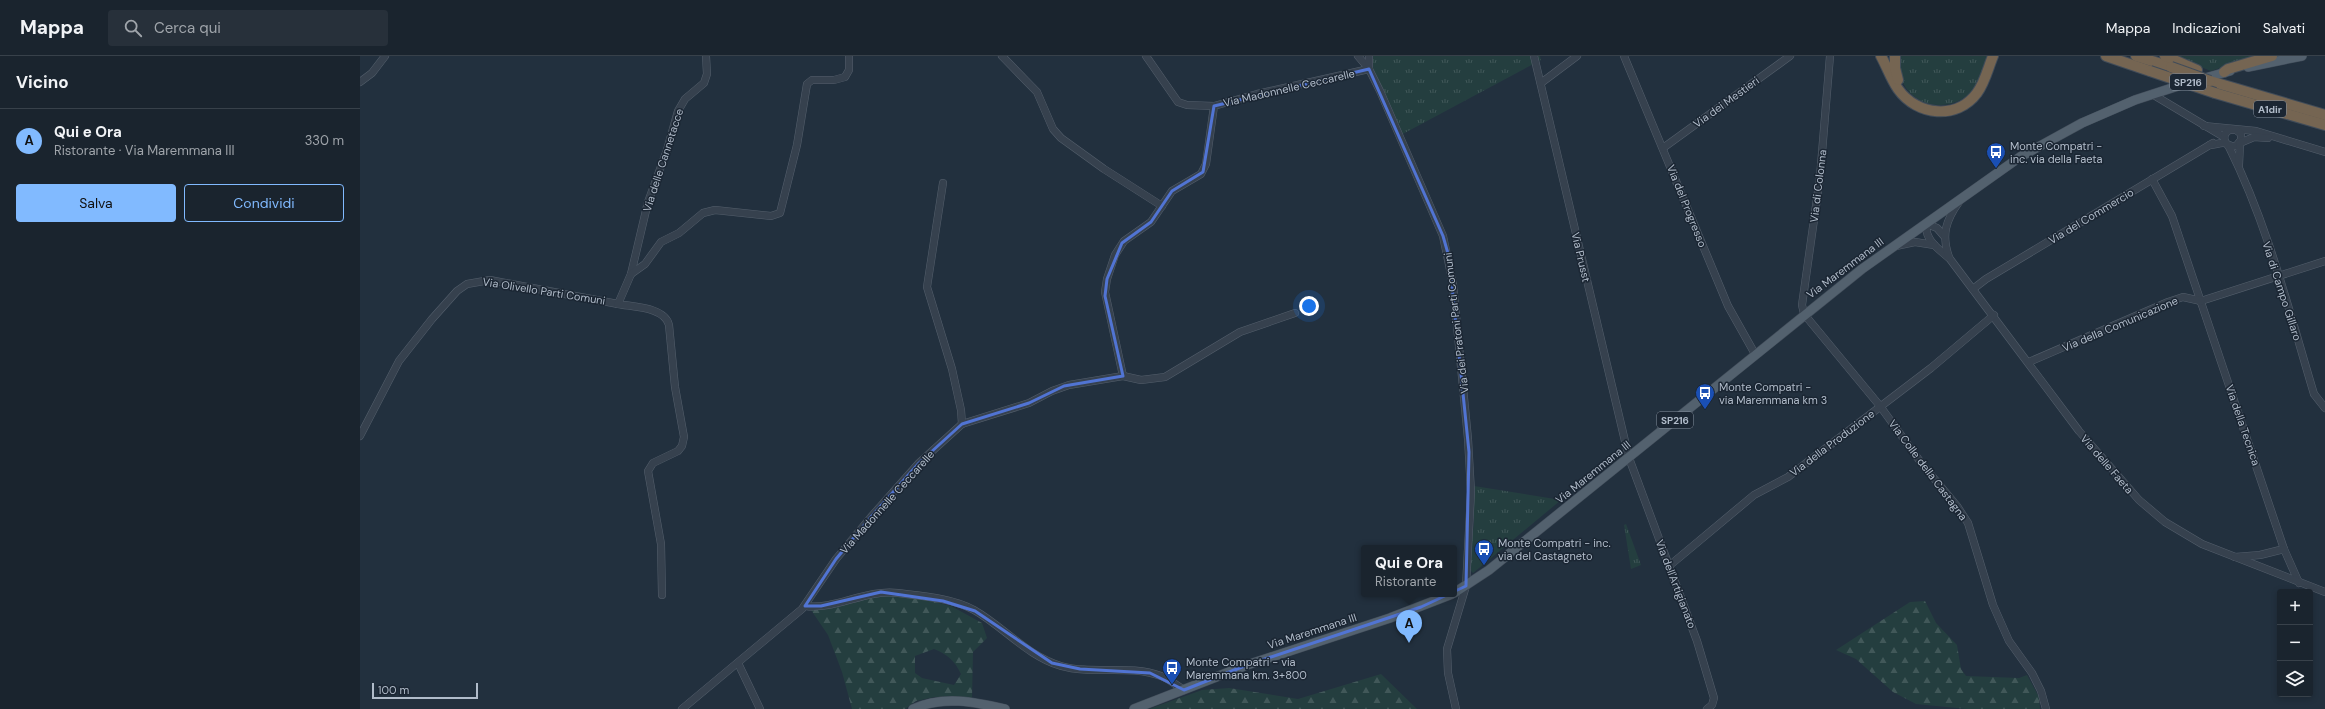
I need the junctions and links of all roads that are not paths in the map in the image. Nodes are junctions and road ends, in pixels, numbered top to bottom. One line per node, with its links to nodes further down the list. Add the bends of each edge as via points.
1 (385, 56): 24 (street, via 372,73)
2 (706, 56): 49 (street, Via delle Cannetacce, via 707,70 704,83 685,99 678,111 648,202)
3 (850, 56): 49 (street, Via Olivello Parti Comuni, via 849,70 844,77 834,80 814,79 808,84 796,151 780,213 771,216 718,210 704,212 679,233 662,242 645,264)
4 (1002, 56): 42 (street, via 1037,92 1053,129 1061,138)
5 (1146, 56): 28 (street, via 1178,102)
6 (1358, 56): 21 (street, Via dei Pratoni Parti Comuni)
7 (1370, 56): 21 (street)
8 (1534, 56): 25 (street, Via Prusst)
9 (1577, 56): 25 (street)
10 (1624, 56): 36 (street, Via del Progresso)
11 (1790, 56): 36 (street, Via dei Mestieri)
12 (1830, 56): 55 (street, Via di Colonna, via 1820,178 1802,305)
13 (1881, 56): 27 (highway)
14 (1895, 56): 27 (highway, via 1896,74)
15 (1993, 56): 27 (highway, via 1978,92 1958,108 1944,112 1932,111)
16 (2106, 56): 30 (highway, A1dir, bridge, via 2215,93)
17 (2136, 56): 23 (highway, A1dir, bridge)
18 (2165, 56): 23 (highway, via 2199,71)
19 (2272, 56): 22 (highway)
20 (2302, 56): 22 (main road, Via Maremmana III / SP216)
21 (1369, 69): 28 (street, Via Madonnelle Ceccarelle); 69 (street, Via dei Pratoni Parti Comuni, via 1443,236 1449,257 1469,444 1470,530)
22 (2224, 72): 26 (main road, Via Maremmana III / SP216)
23 (2210, 80): 29 (highway, A1dir)
24 (360, 82)
25 (1541, 83): 64 (street, Via Prusst)
26 (2152, 94): 31 (street); 41 (main road, Via Maremmana III / SP216, via 2110,111 2020,157)
27 (1904, 95)
28 (1214, 106): 42 (street, Via Madonnelle Ceccarelle, via 1205,169 1197,177 1172,190)
29 (2325, 115)
30 (2325, 125)
31 (2204, 126): 32 (street); 34 (street)
32 (2232, 129): 33 (street); 34 (street, via 2226,132); 35 (street, via 2240,134)
33 (2277, 138): 35 (street, via 2254,137); 37 (street)
34 (2225, 140): 35 (street, via 2232,147); 38 (street, Via di Campo Gillaro); 39 (street, Via del Commercio)
35 (2240, 143): 38 (street, Via di Campo Gillaro)
36 (1663, 148): 57 (street, Via del Progresso, via 1728,306)
37 (2325, 152)
38 (2241, 171): 50 (street, Via di Campo Gillaro)
39 (2152, 179): 51 (street, Via del Commercio); 52 (street, via 2172,216)
40 (942, 183): 62 (street, via 927,288 952,369)
41 (1960, 200): 43 (main road, Via Maremmana III / SP216); 44 (street, via 1949,217)
42 (1162, 206): 59 (street, Via Madonnelle Ceccarelle, via 1151,222 1120,246 1106,282 1106,299)
43 (1927, 224): 44 (street, via 1937,228); 45 (street, via 1927,234); 46 (main road, Via Maremmana III / SP216)
44 (1944, 236): 47 (street)
45 (1934, 245): 46 (street, via 1916,242); 47 (street)
46 (1894, 246): 55 (main road, Via Maremmana III / SP216)
47 (1950, 259): 51 (street, Via delle Faeta)
48 (2325, 261): 50 (street)
49 (631, 274): 53 (street, Via Olivello Parti Comuni)
50 (2278, 276): 52 (street); 61 (street, Via di Campo Gillaro, via 2314,394)
51 (1973, 289): 56 (street, Via delle Faeta)
52 (2201, 301): 58 (street, Via della Comunicazione, via 2184,297 2168,302); 65 (street, Via della Tecnica)
53 (618, 304): 63 (street, Via Olivello Parti Comuni, via 487,280 467,284 429,322 399,361); 72 (street, Via Olivello Parti Comuni, via 659,313 665,316 669,325 675,387 684,439 678,451 653,463 648,471 661,544)
54 (1295, 313): 59 (street, Via Madonnelle Ceccarelle, via 1240,332 1165,377 1141,380)
55 (1804, 315): 57 (main road, Via Maremmana III / SP216); 60 (street, Via Colle della Castagna)
56 (1994, 315): 58 (street, Via delle Faeta); 60 (street, Via della Produzione, via 1931,368)
57 (1755, 354): 64 (main road, Via Maremmana III / SP216)
58 (2029, 362): 66 (street, Via delle Faeta, via 2079,431 2139,500 2165,522 2202,544)
59 (1123, 376): 62 (street, Via Madonnelle Ceccarelle, via 1064,386 1029,403)
60 (1880, 406): 67 (street, Via della Produzione, via 1788,477 1754,495); 84 (street, Via Colle della Castagna, via 1968,523 1997,614 2009,641 2038,685)
61 (2325, 408)
62 (962, 424): 74 (street, Via Madonnelle Ceccarelle, via 919,463 871,517 836,559)
63 (360, 436)
64 (1629, 458): 67 (street, Via dell'Artigianato); 69 (main road, Via Maremmana III / SP216)
65 (2284, 548): 66 (street, via 2260,555); 68 (street, Via della Tecnica)
66 (2231, 557): 68 (street, Via delle Faeta)
67 (1669, 566): 83 (street, Via dell'Artigianato, via 1697,640 1714,698 1712,705)
68 (2299, 583): 71 (street, Via delle Faeta)
69 (1466, 586): 70 (main road, Via Maremmana III / SP216); 82 (street, Via dei Pratoni Parti Comuni, via 1447,649 1448,673)
70 (1457, 591)
71 (2325, 592)
72 (662, 595)
73 (1443, 597): 76 (main road, Via Maremmana III / SP216, via 1397,616 1247,665)
74 (805, 606): 75 (street, Via Madonnelle Ceccarelle); 76 (street, via 820,606 881,592 943,600 975,611 1052,663 1080,669 1150,673 1167,679)
75 (738, 663): 77 (street, Via Madonnelle Ceccarelle); 78 (street)
76 (1184, 690): 81 (main road, Via Maremmana III / SP216)
77 (682, 709)
78 (760, 709)
79 (913, 709): 80 (main road, via 948,701)
80 (1005, 709)
81 (1134, 709)
82 (1456, 709)
83 (1707, 709)
84 (2046, 709)

